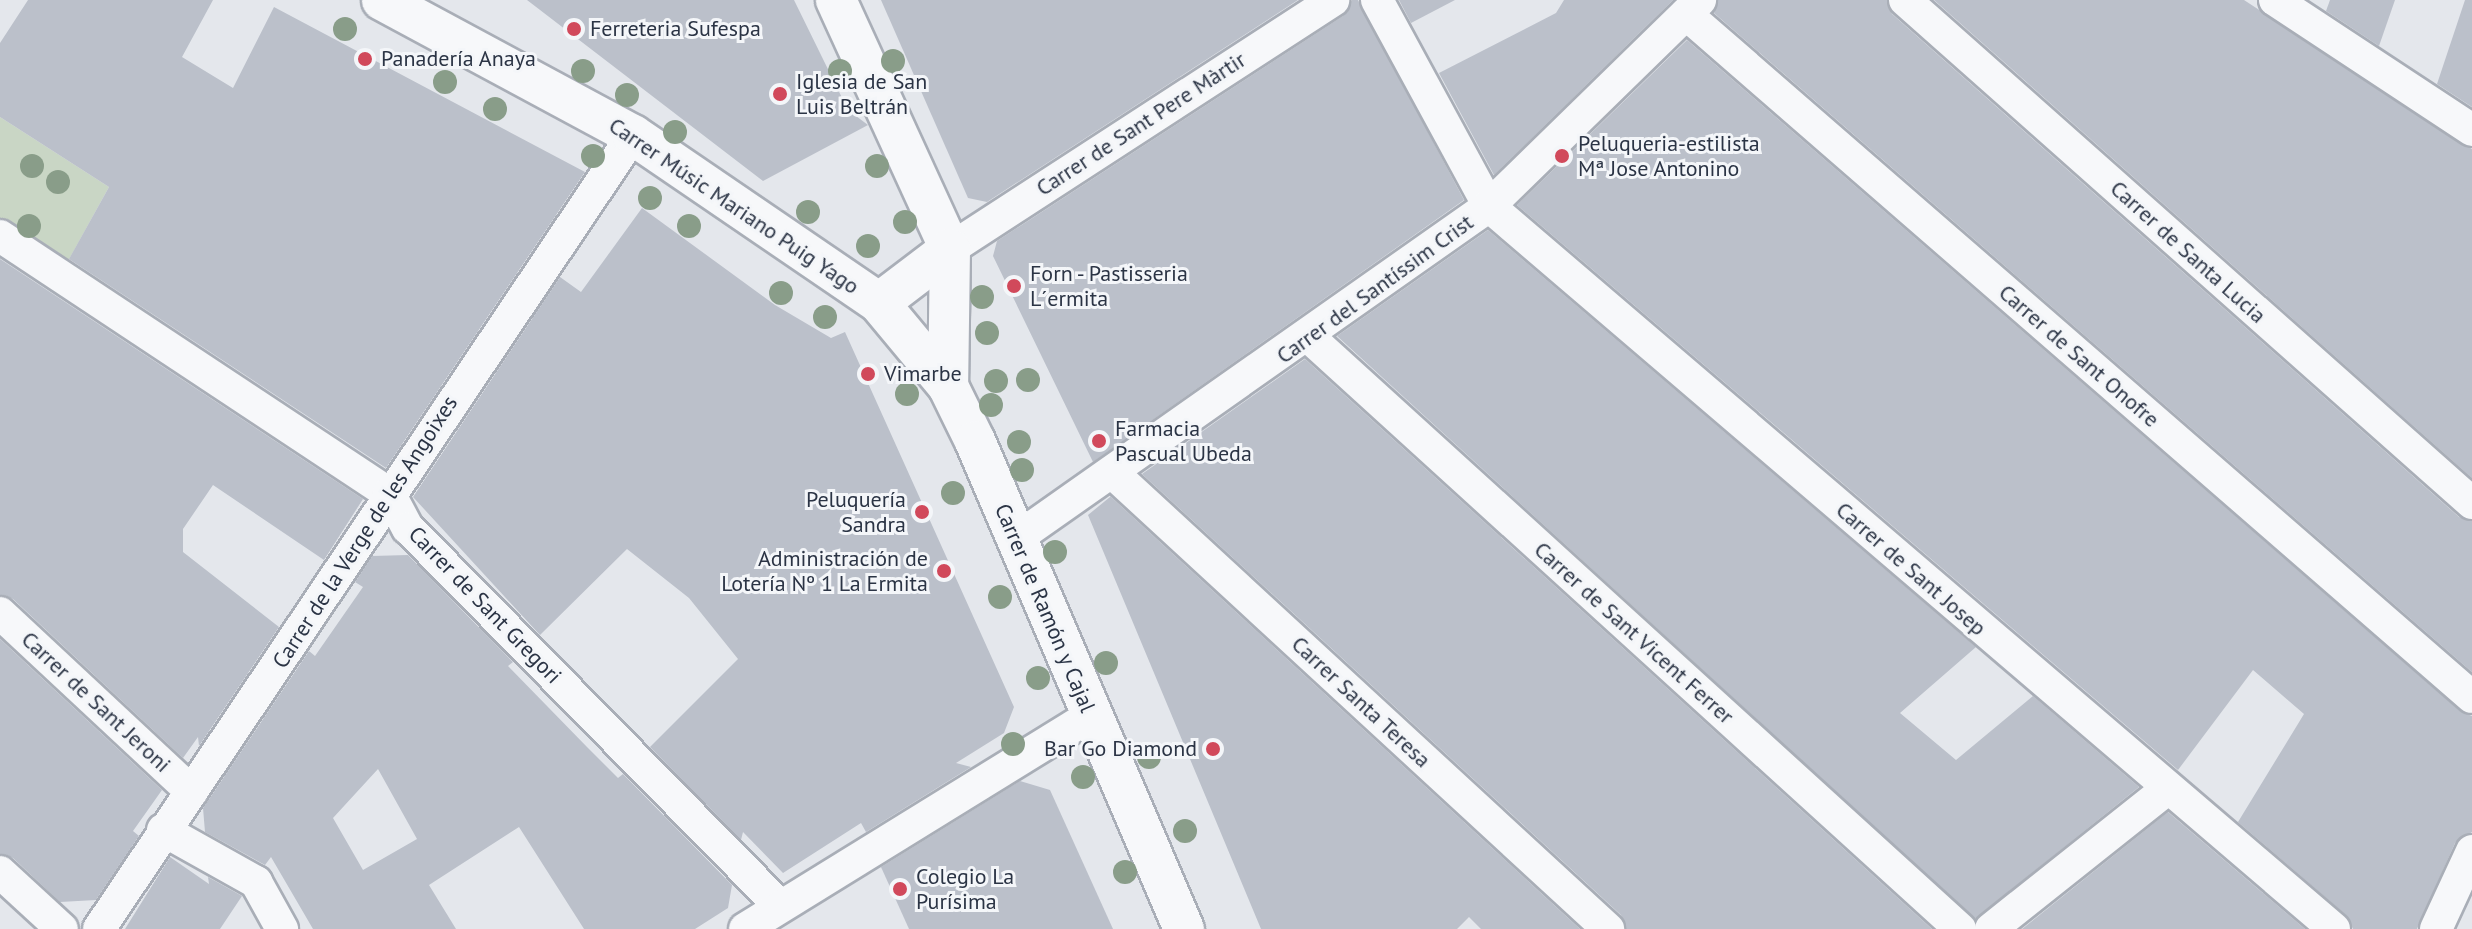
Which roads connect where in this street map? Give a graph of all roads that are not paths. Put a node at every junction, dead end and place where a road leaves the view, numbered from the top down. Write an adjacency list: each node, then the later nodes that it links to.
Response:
1 (382, 0): 10 (street, Carrer Músic Mariano Puig Yago)
2 (836, 0): 13 (street)
3 (1333, 0): 13 (street, Carrer de Sant Pere Màrtir)
4 (1377, 0): 11 (street)
5 (1905, 0): 19 (street, Carrer de Santa Lucia)
6 (2275, 0): 8 (street)
7 (1694, 7): 11 (street, Carrer del Santíssim Crist); 22 (street, Carrer de Sant Onofre)
8 (2309, 10): 9 (street)
9 (2472, 130)
10 (633, 135): 14 (street, Carrer Músic Mariano Puig Yago); 18 (street, Carrer de la Verge de les Angoixes)
11 (1489, 206): 15 (street, Carrer del Santíssim Crist); 24 (street, Carrer de Sant Josep)
12 (0, 236): 18 (street, Carrer de Sant Gregori)
13 (950, 249): 14 (street, Carrer Músic Mariano Puig Yago); 16 (street)
14 (879, 303): 16 (street, Carrer de Ramón y Cajal)
15 (1309, 337): 17 (street, Carrer del Santíssim Crist); 36 (street, Carrer de Sant Vicent Ferrer)
16 (948, 386): 20 (street, Carrer de Ramón y Cajal)
17 (1114, 474): 20 (street, Carrer del Santíssim Crist); 35 (street, Carrer Santa Teresa)
18 (389, 493): 25 (street, Carrer de la Verge de les Angoixes); 29 (street, Carrer de Sant Gregori)
19 (2472, 503)
20 (1017, 538): 23 (street, Carrer de Ramón y Cajal)
21 (0, 613): 25 (street, Carrer de Sant Jeroni)
22 (2472, 697)
23 (1090, 716): 29 (street); 34 (street, Carrer de Ramón y Cajal)
24 (2167, 789): 37 (street); 38 (street, Carrer de Sant Josep)
25 (192, 792): 26 (street, Carrer de la Verge de les Angoixes)
26 (163, 830): 31 (street, Carrer de la Verge de les Angoixes); 32 (street)
27 (2472, 851): 39 (street)
28 (0, 872): 30 (street)
29 (780, 906): 33 (street)
30 (62, 929)
31 (99, 929)
32 (282, 929)
33 (745, 929)
34 (1184, 929)
35 (1608, 929)
36 (1960, 929)
37 (1991, 929)
38 (2334, 929)
39 (2436, 929)

